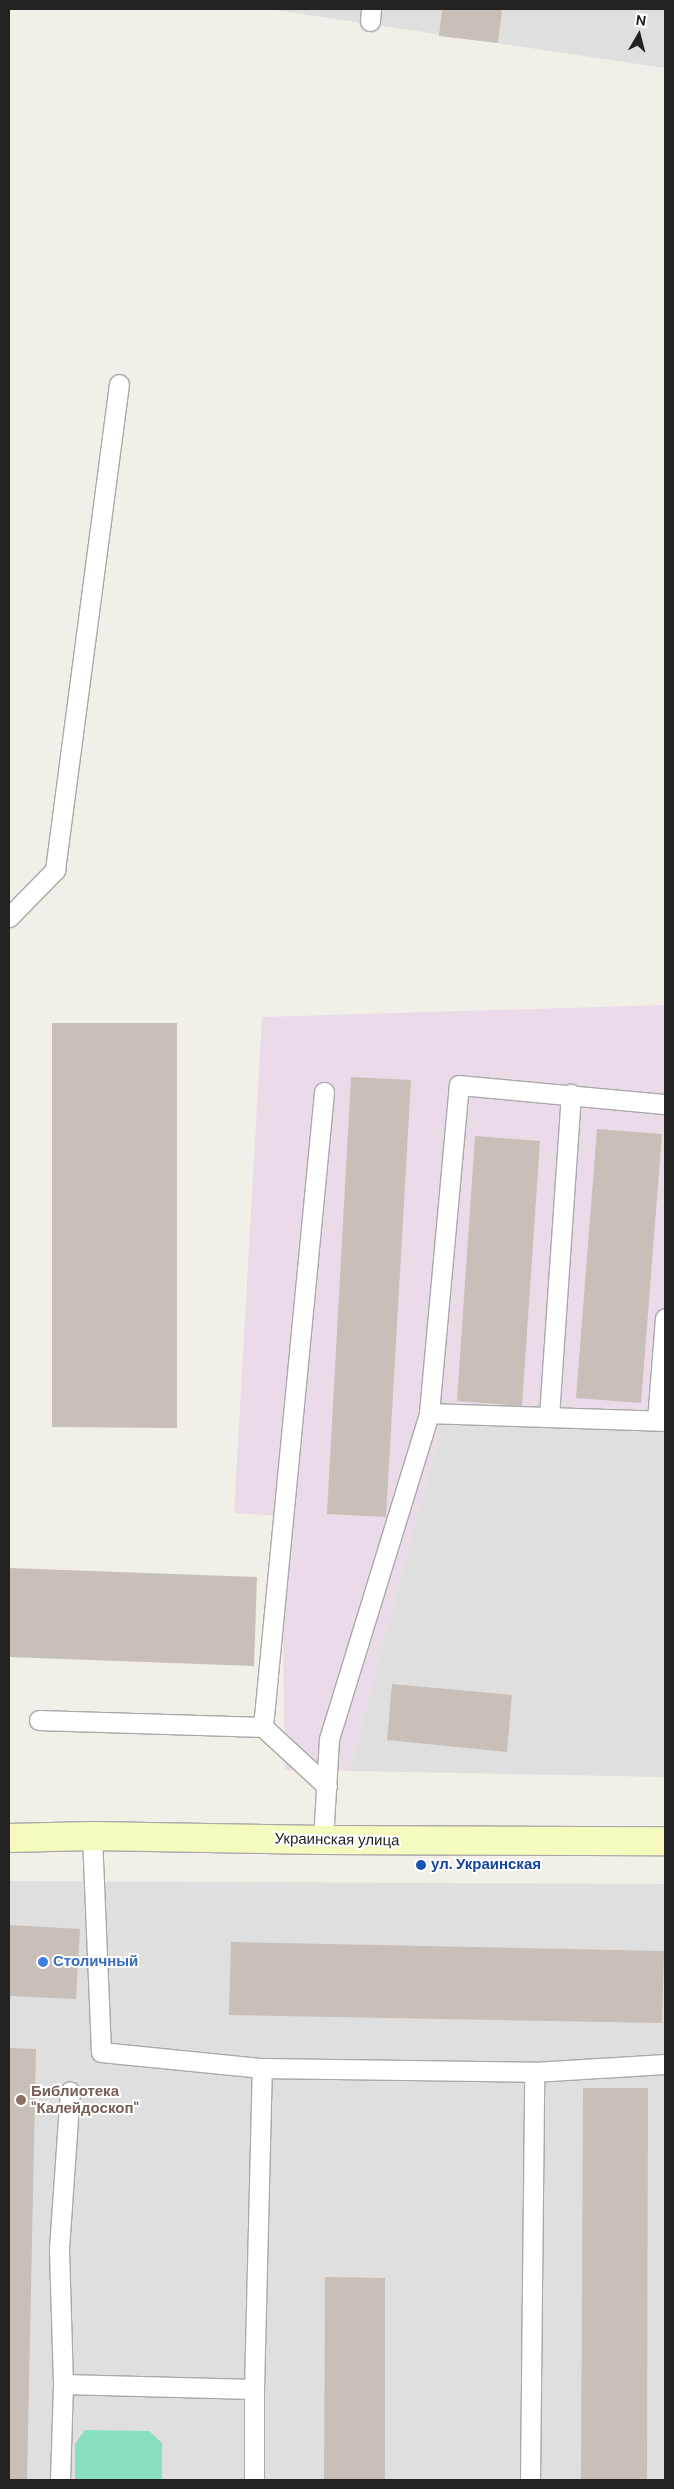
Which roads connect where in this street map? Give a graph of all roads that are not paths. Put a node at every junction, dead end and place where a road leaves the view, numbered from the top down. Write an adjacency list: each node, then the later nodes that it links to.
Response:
1 (119, 384): 2 (lane)
2 (9, 917)
3 (324, 1092): 11 (lane)
4 (571, 1094): 5 (lane); 7 (lane); 8 (lane)
5 (665, 1104)
6 (665, 1318): 9 (lane)
7 (429, 1412): 8 (lane); 12 (lane)
8 (549, 1416): 9 (lane)
9 (661, 1420)
10 (39, 1720): 11 (lane)
11 (263, 1727): 12 (lane)
12 (327, 1786): 15 (lane)
13 (92, 1836): 14 (street, Украинская улица); 15 (street, Украинская улица); 18 (lane)
14 (9, 1838)
15 (324, 1840): 16 (street, Украинская улица)
16 (665, 1841)
17 (665, 2064): 19 (lane)
18 (262, 2068): 19 (lane); 22 (lane)
19 (534, 2072): 25 (lane)
20 (70, 2091): 21 (lane)
21 (64, 2384): 22 (lane); 23 (lane)
22 (254, 2389): 24 (lane)
23 (60, 2480)
24 (254, 2480)
25 (530, 2480)

